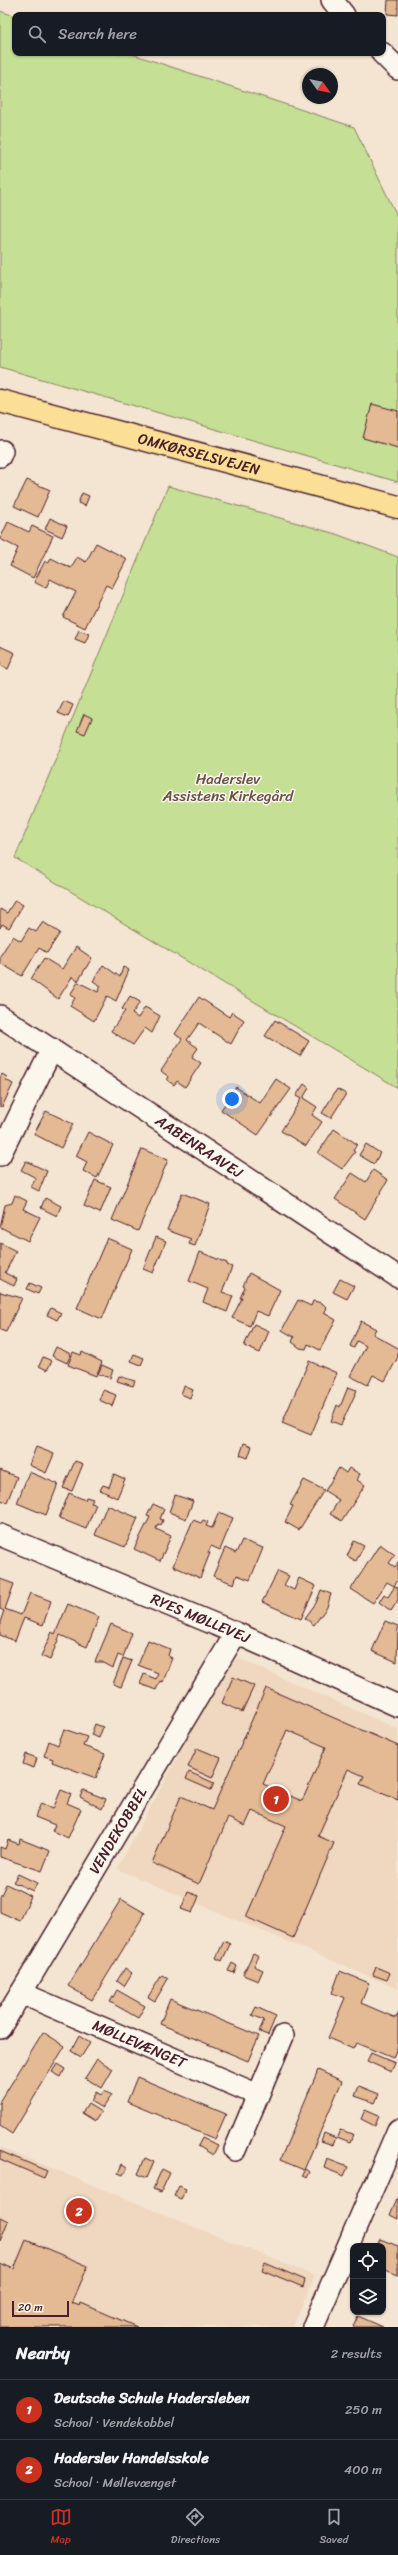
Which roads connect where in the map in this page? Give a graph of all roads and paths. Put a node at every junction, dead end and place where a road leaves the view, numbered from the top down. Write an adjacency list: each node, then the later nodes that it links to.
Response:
1 (332, 0): 2 (street)
2 (342, 12)
3 (385, 56): 4 (street)
4 (398, 68)
5 (0, 401): 6 (main road, OMKØRSELSVEJEN)
6 (398, 507)
7 (0, 1016): 8 (street, AABENRAAVEJ)
8 (52, 1049): 9 (street); 10 (street, AABENRAAVEJ)
9 (0, 1155)
10 (398, 1278)
11 (0, 1535): 12 (street, RYES MØLLEVEJ)
12 (236, 1633): 13 (street, RYES MØLLEVEJ); 14 (street, VENDEKOBBEL)
13 (398, 1706)
14 (21, 1993): 15 (street, VENDEKOBBEL); 17 (street, MØLLEVÆNGET)
15 (0, 2028)
16 (283, 2036): 17 (street)
17 (258, 2095): 19 (street)
18 (398, 2130): 20 (street)
19 (235, 2150)
20 (394, 2153): 21 (street)
21 (313, 2327)

